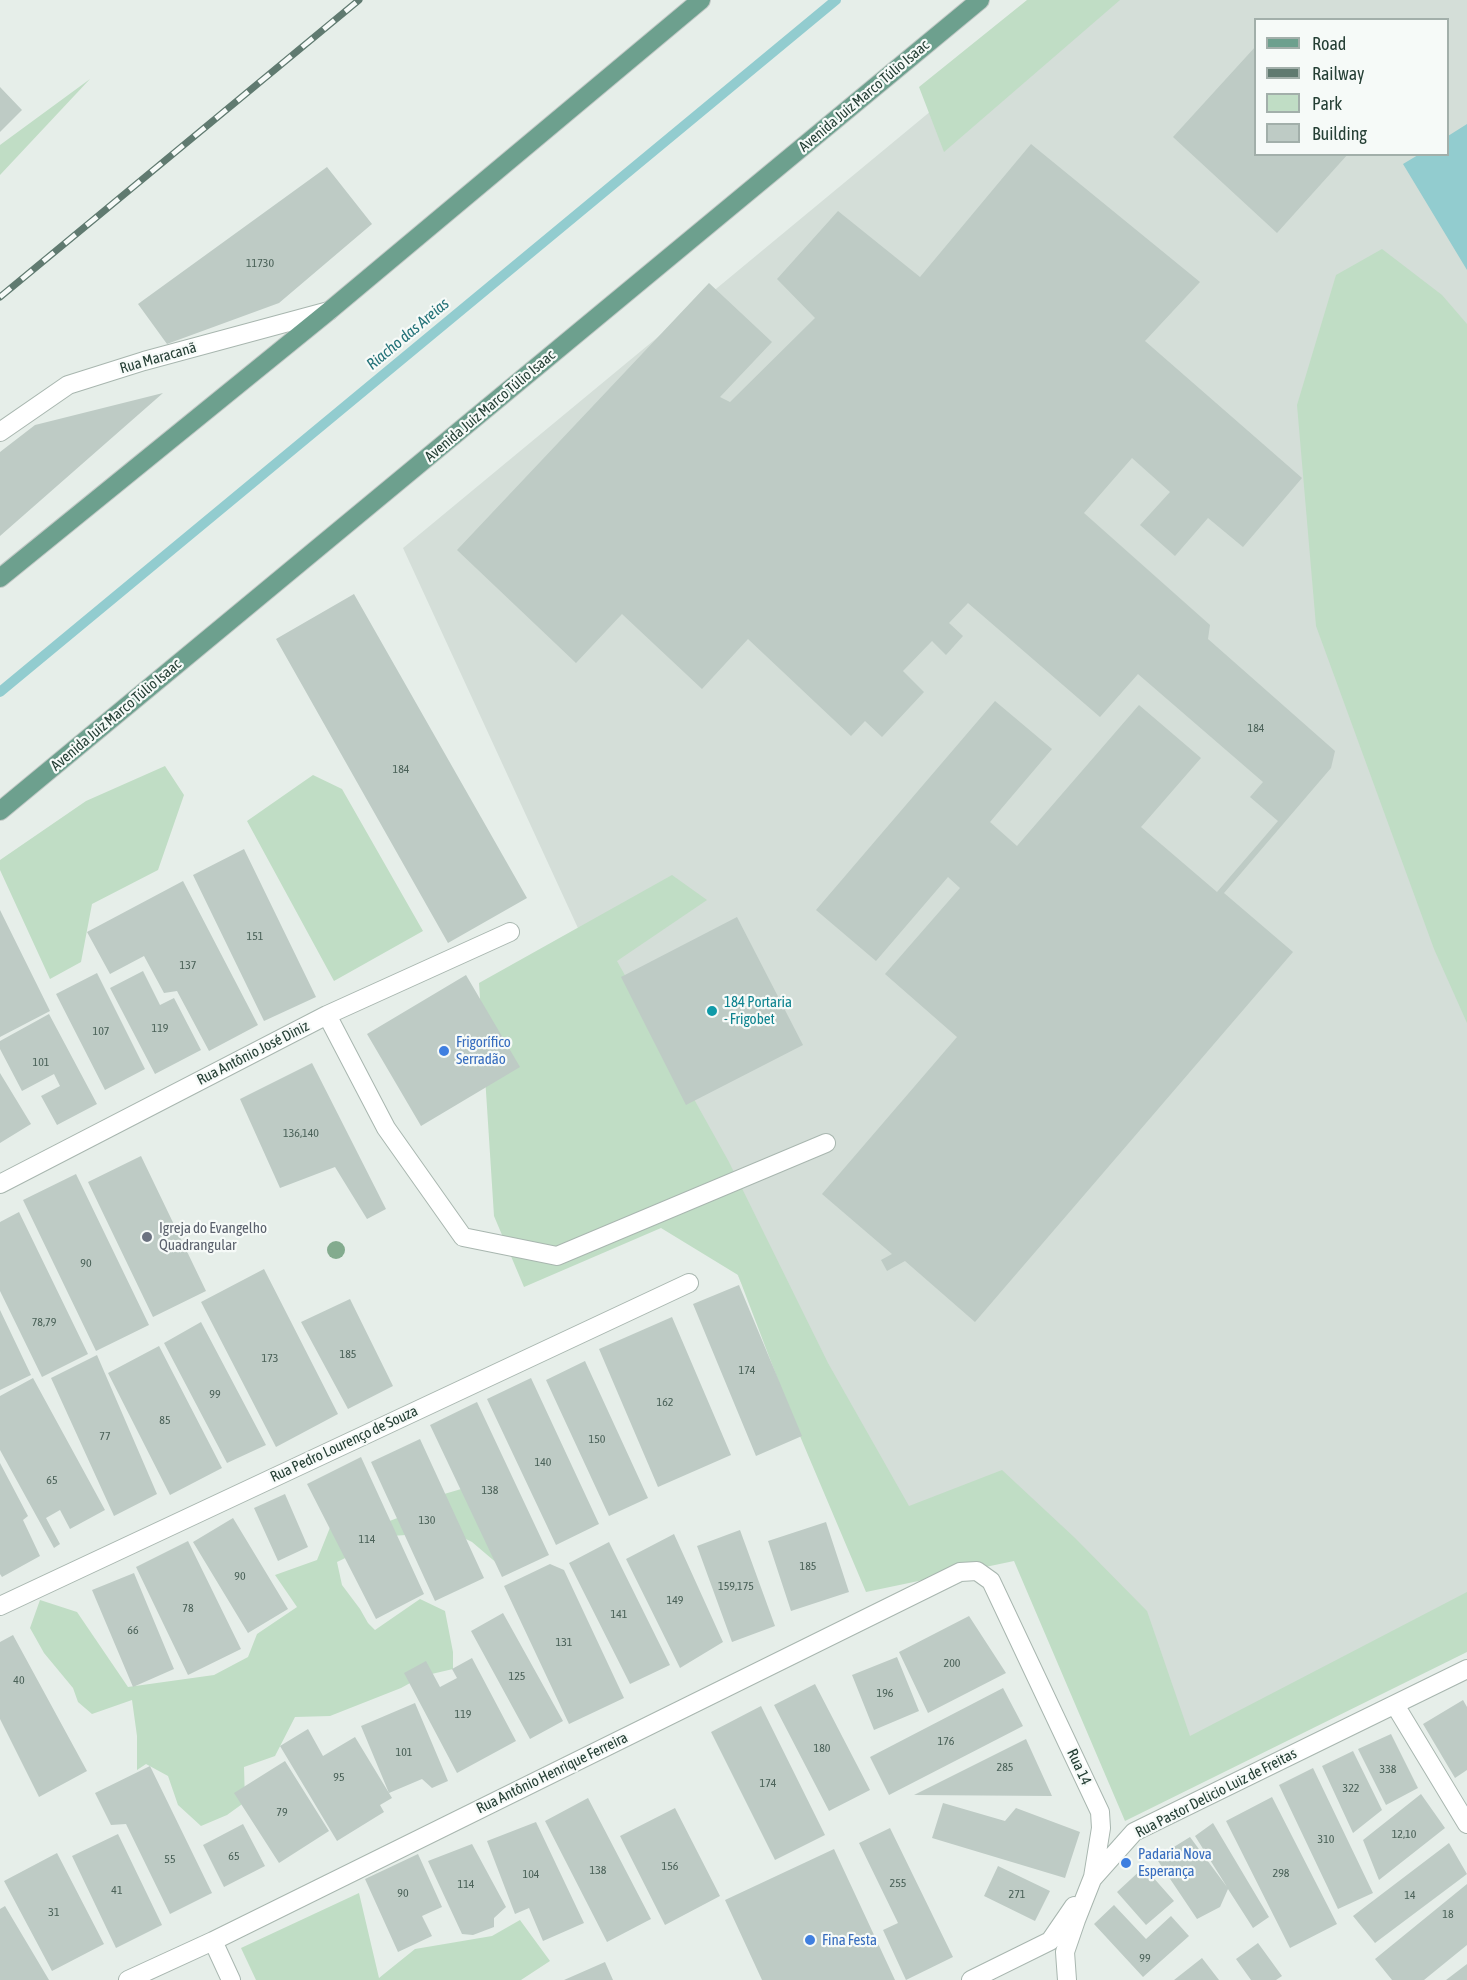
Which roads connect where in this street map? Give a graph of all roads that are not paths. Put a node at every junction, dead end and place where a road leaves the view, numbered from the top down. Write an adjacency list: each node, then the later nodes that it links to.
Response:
1 (701, 0): 3 (main road)
2 (980, 0): 6 (main road, Avenida Juiz Marco Túlio Isaac)
3 (329, 311): 4 (street, Rua Maracanã); 5 (main road)
4 (0, 432)
5 (0, 578)
6 (0, 811)
7 (510, 932): 8 (street, Rua Antônio José Diniz)
8 (327, 1015): 9 (street); 10 (street, Rua Antônio José Diniz)
9 (826, 1143)
10 (0, 1184)
11 (689, 1283): 13 (street, Rua Pedro Lourenço de Souza)
12 (977, 1571): 17 (street, Rua 14); 18 (street, Rua Antônio Henrique Ferreira)
13 (0, 1606)
14 (1467, 1670): 15 (street, Rua Pastor Delicio Luiz de Freitas)
15 (1395, 1705): 16 (street); 17 (street, Rua Pastor Delicio Luiz de Freitas)
16 (1467, 1824)
17 (1093, 1877): 21 (street, Rua Pastor Delicio Luiz de Freitas); 22 (street, Rua 14)
18 (213, 1941): 19 (street, Rua Antônio Henrique Ferreira); 20 (street)
19 (128, 1980)
20 (231, 1980)
21 (971, 1980)
22 (1066, 1980)

